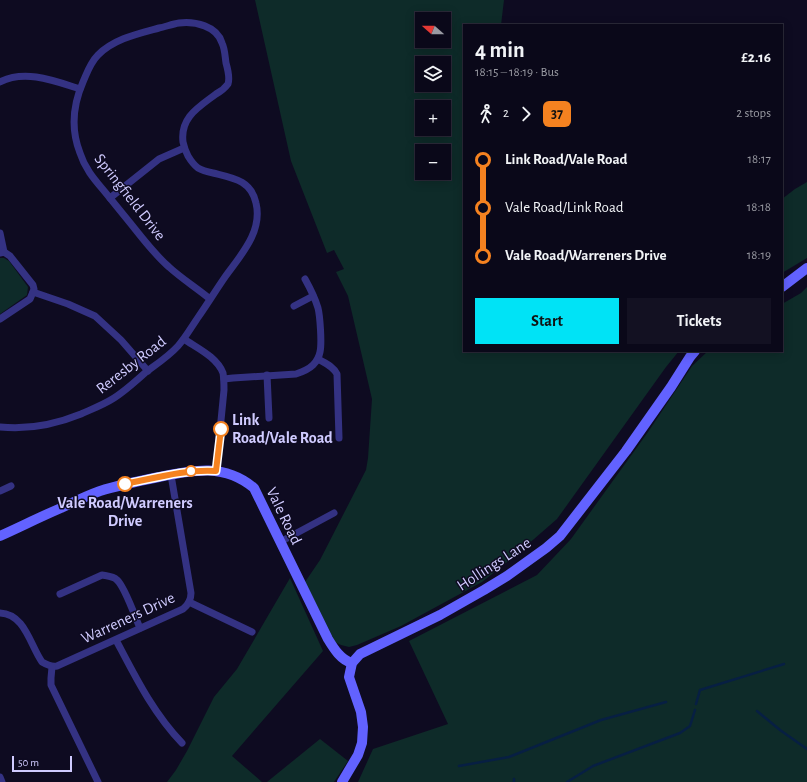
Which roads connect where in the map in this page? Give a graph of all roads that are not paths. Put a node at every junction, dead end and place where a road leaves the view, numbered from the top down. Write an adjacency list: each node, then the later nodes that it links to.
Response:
1 (0, 82): 2 (street)
2 (80, 88): 3 (street, Springfield Drive); 4 (street, Springfield Drive)
3 (184, 148): 4 (street); 12 (street, Reresby Road)
4 (110, 198): 12 (street, Springfield Drive)
5 (0, 233): 6 (street)
6 (2, 252): 10 (street)
7 (807, 268): 9 (street)
8 (305, 279): 11 (street)
9 (783, 286)
10 (34, 292): 14 (street); 18 (street)
11 (313, 296): 13 (street); 17 (street)
12 (210, 299): 15 (street, Reresby Road)
13 (294, 306)
14 (0, 319)
15 (184, 339): 18 (street, Reresby Road); 20 (street)
16 (694, 352): 37 (street, Hollings Lane)
17 (318, 359): 19 (street); 23 (street)
18 (148, 371): 22 (street, Reresby Road)
19 (267, 375): 20 (street); 21 (street)
20 (224, 379): 24 (street)
21 (269, 418)
22 (0, 427)
23 (339, 438)
24 (216, 471): 25 (street, Vale Road); 30 (street, Vale Road)
25 (171, 475): 29 (street, Vale Road); 32 (street, Warreners Drive)
26 (11, 486): 27 (street)
27 (0, 491)
28 (334, 513): 30 (street)
29 (0, 536)
30 (280, 542): 37 (street, Vale Road)
31 (60, 594): 34 (street)
32 (189, 602): 34 (street, Warreners Drive); 35 (street)
33 (0, 613): 38 (street)
34 (140, 628): 36 (street, Warreners Drive)
35 (252, 632)
36 (116, 640): 38 (street, Warreners Drive); 39 (street)
37 (352, 663): 43 (street)
38 (52, 666): 42 (street)
39 (182, 743)
40 (0, 777): 41 (street)
41 (2, 782)
42 (98, 782)
43 (342, 782)

